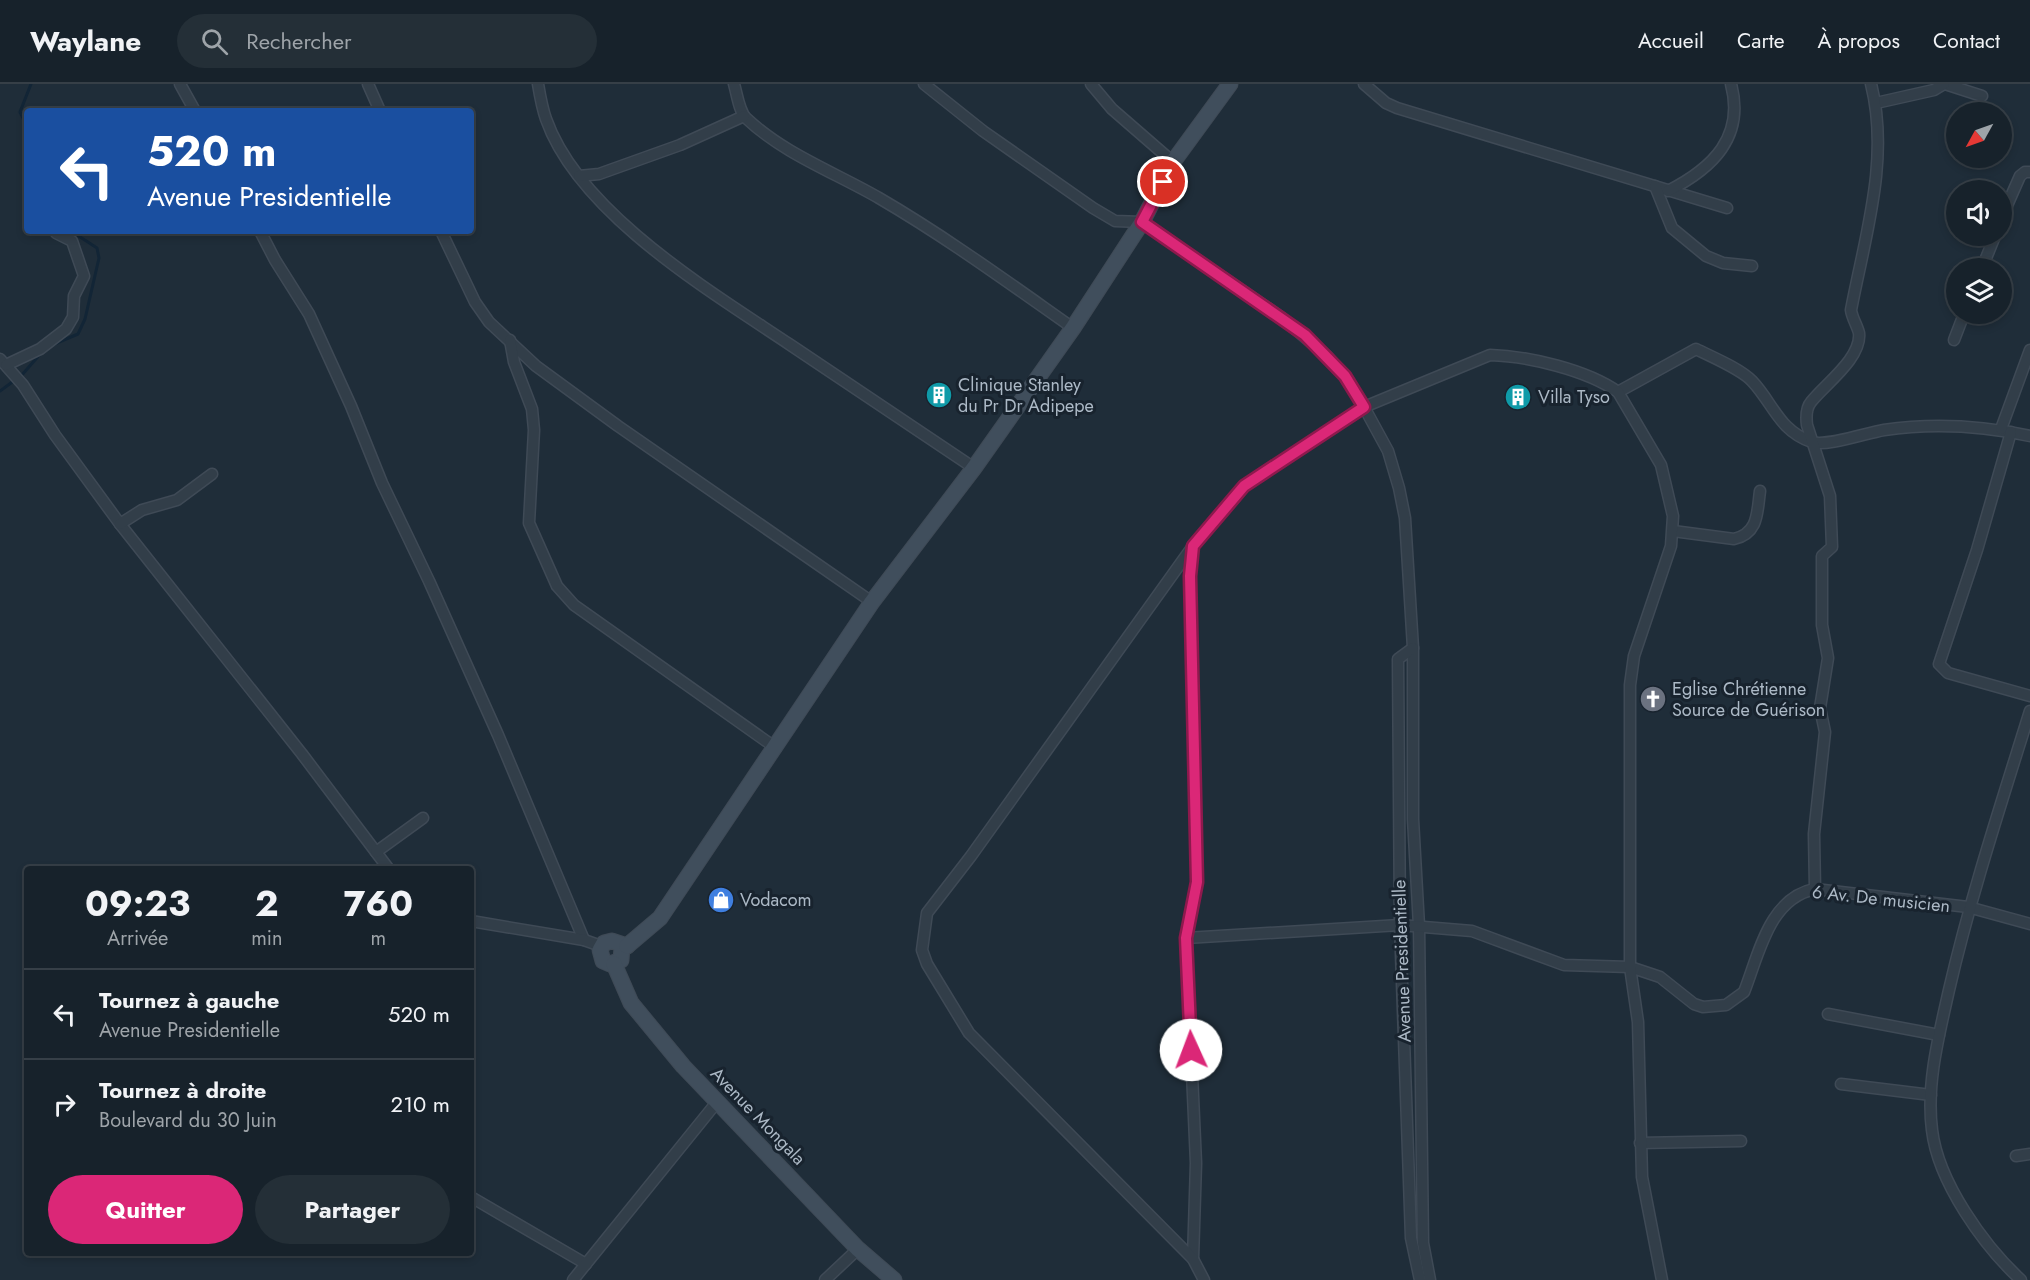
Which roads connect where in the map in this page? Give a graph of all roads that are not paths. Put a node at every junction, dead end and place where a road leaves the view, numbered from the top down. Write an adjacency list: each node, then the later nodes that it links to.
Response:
1 (180, 84): 14 (street)
2 (368, 84): 15 (street)
3 (538, 84): 19 (street)
4 (734, 84): 16 (street)
5 (924, 84): 24 (street)
6 (1091, 84): 17 (street)
7 (1230, 84): 17 (street)
8 (1364, 84): 20 (street)
9 (1731, 84): 21 (street)
10 (1871, 84): 13 (street)
11 (1944, 84): 12 (street); 13 (street)
12 (1982, 96)
13 (1876, 103): 39 (street)
14 (193, 108)
15 (379, 108)
16 (744, 116): 19 (street); 30 (street)
17 (1173, 162): 24 (street)
18 (2030, 172): 22 (street)
19 (579, 176): 40 (street)
20 (1654, 186): 21 (street); 28 (street)
21 (1668, 191): 23 (street)
22 (2012, 194)
23 (1727, 208)
24 (1142, 222): 30 (street); 36 (street, Avenue Presidentielle)
25 (58, 234): 34 (street)
26 (262, 234): 63 (street)
27 (442, 234): 31 (street)
28 (1752, 266)
29 (1960, 324): 32 (street)
30 (1073, 328): 40 (street)
31 (510, 340): 46 (street); 50 (street)
32 (1954, 340)
33 (2030, 350): 37 (street)
34 (6, 365): 43 (street)
35 (1618, 392): 36 (street); 39 (street); 44 (street)
36 (1364, 407): 45 (street); 47 (street, Avenue Presidentielle)
37 (2006, 431): 38 (street); 39 (street); 48 (street)
38 (2030, 436)
39 (1815, 443): 56 (street)
40 (975, 468): 46 (street)
41 (212, 474): 43 (street)
42 (1760, 491): 44 (street)
43 (120, 524): 54 (street)
44 (1673, 531): 67 (street)
45 (1193, 546): 62 (street); 79 (street)
46 (872, 602): 50 (street)
47 (1413, 648): 51 (street, Avenue Presidentielle); 53 (street, Avenue Presidentielle)
48 (2030, 696)
49 (2030, 711): 57 (street)
50 (776, 748): 65 (street)
51 (1398, 817): 53 (street); 60 (street, Avenue Presidentielle)
52 (423, 818): 54 (street)
53 (1413, 819): 61 (street, Avenue Presidentielle)
54 (376, 852): 55 (street)
55 (386, 866)
56 (1815, 889): 57 (street, 6 Av. De musicien); 67 (street, 6 Av. De musicien)
57 (1968, 908): 59 (street, 6 Av. De musicien); 69 (street)
58 (474, 922): 63 (street)
59 (2030, 924)
60 (1400, 925): 61 (street, 6 Av. De musicien); 62 (street, 6 Av. De musicien); 85 (street, Avenue Presidentielle)
61 (1419, 926): 67 (street, 6 Av. De musicien); 86 (street, Avenue Presidentielle)
62 (1186, 938): 79 (street)
63 (584, 940): 64 (street)
64 (601, 946): 65 (street); 66 (street, Avenue Mongala)
65 (627, 946): 66 (street)
66 (614, 964): 72 (street, Avenue Mongala)
67 (1630, 968): 74 (street)
68 (1828, 1014): 69 (street)
69 (1939, 1035): 71 (street)
70 (1841, 1084): 71 (street)
71 (1931, 1095): 88 (street)
72 (717, 1102): 78 (street, Avenue Mongala); 80 (street)
73 (1741, 1141): 74 (street)
74 (1640, 1143): 87 (street)
75 (2030, 1154): 76 (street)
76 (2016, 1156)
77 (474, 1199): 80 (street)
78 (858, 1249): 82 (street); 83 (street, Avenue Mongala)
79 (1193, 1259): 84 (street)
80 (586, 1264): 81 (street)
81 (573, 1280)
82 (825, 1280)
83 (894, 1280)
84 (1204, 1280)
85 (1420, 1280)
86 (1430, 1280)
87 (1662, 1280)
88 (2021, 1280)

